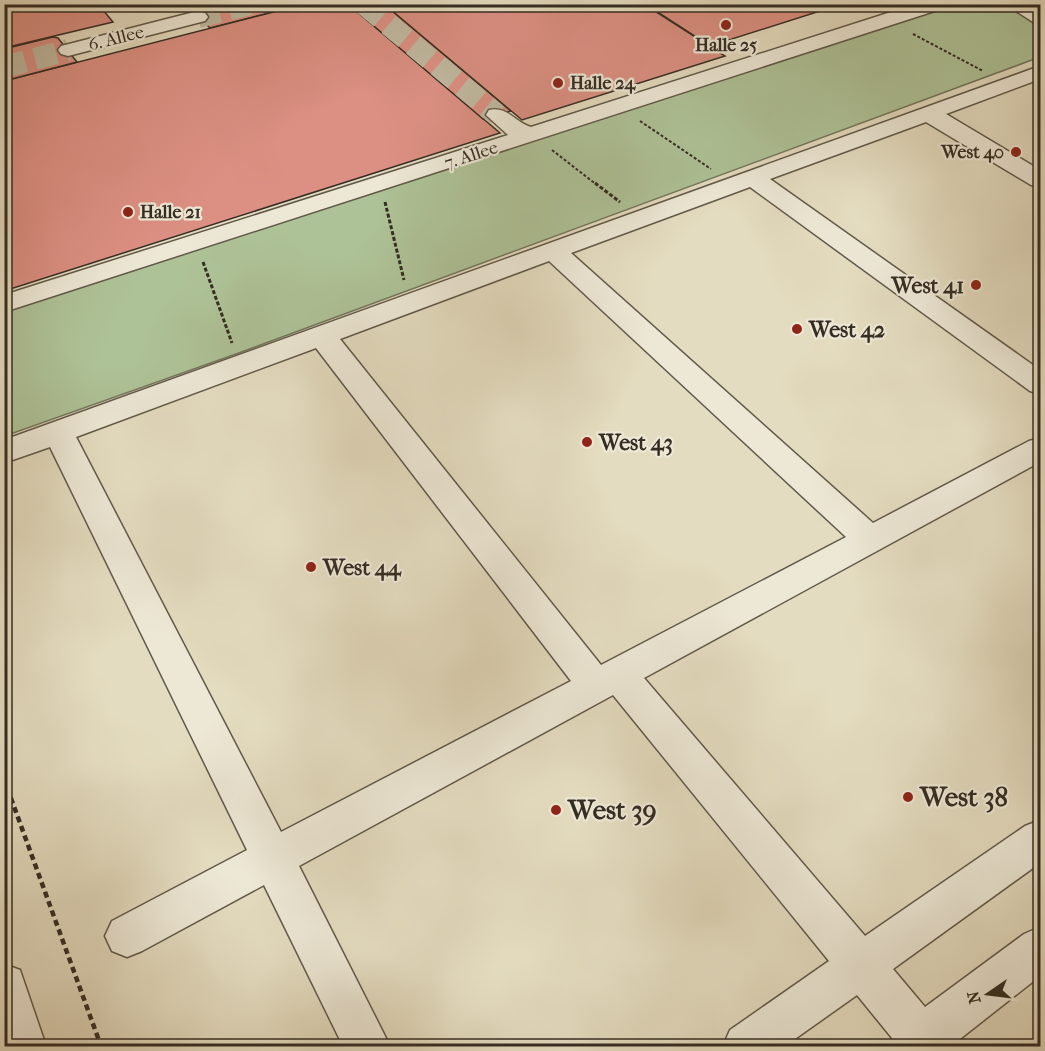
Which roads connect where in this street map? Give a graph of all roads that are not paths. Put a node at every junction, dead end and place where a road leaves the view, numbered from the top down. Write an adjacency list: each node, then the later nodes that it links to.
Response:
1 (156, 4): 6 (street)
2 (937, 4): 11 (street, 7. Allee)
3 (1014, 4): 5 (street)
4 (198, 17): 6 (street, 6. Allee)
5 (1041, 18)
6 (174, 24): 7 (street, 6. Allee)
7 (68, 50)
8 (1041, 72): 9 (street)
9 (928, 113): 12 (street); 13 (street)
10 (497, 115): 11 (street)
11 (532, 135): 15 (street, 7. Allee)
12 (1041, 180)
13 (745, 182): 14 (street); 17 (street)
14 (554, 252): 16 (street); 21 (street)
15 (4, 304)
16 (322, 336): 18 (street); 22 (street)
17 (1041, 384)
18 (58, 432): 20 (street); 24 (street)
19 (1041, 448): 21 (street)
20 (4, 452)
21 (870, 540): 22 (street)
22 (607, 680): 24 (street); 27 (street)
23 (1041, 839): 27 (street)
24 (273, 858): 25 (street); 31 (street)
25 (128, 936)
26 (1041, 949): 29 (street)
27 (861, 966): 29 (street); 32 (street)
28 (4, 986): 30 (street)
29 (920, 1044)
30 (23, 1047)
31 (367, 1047)
32 (746, 1047)

